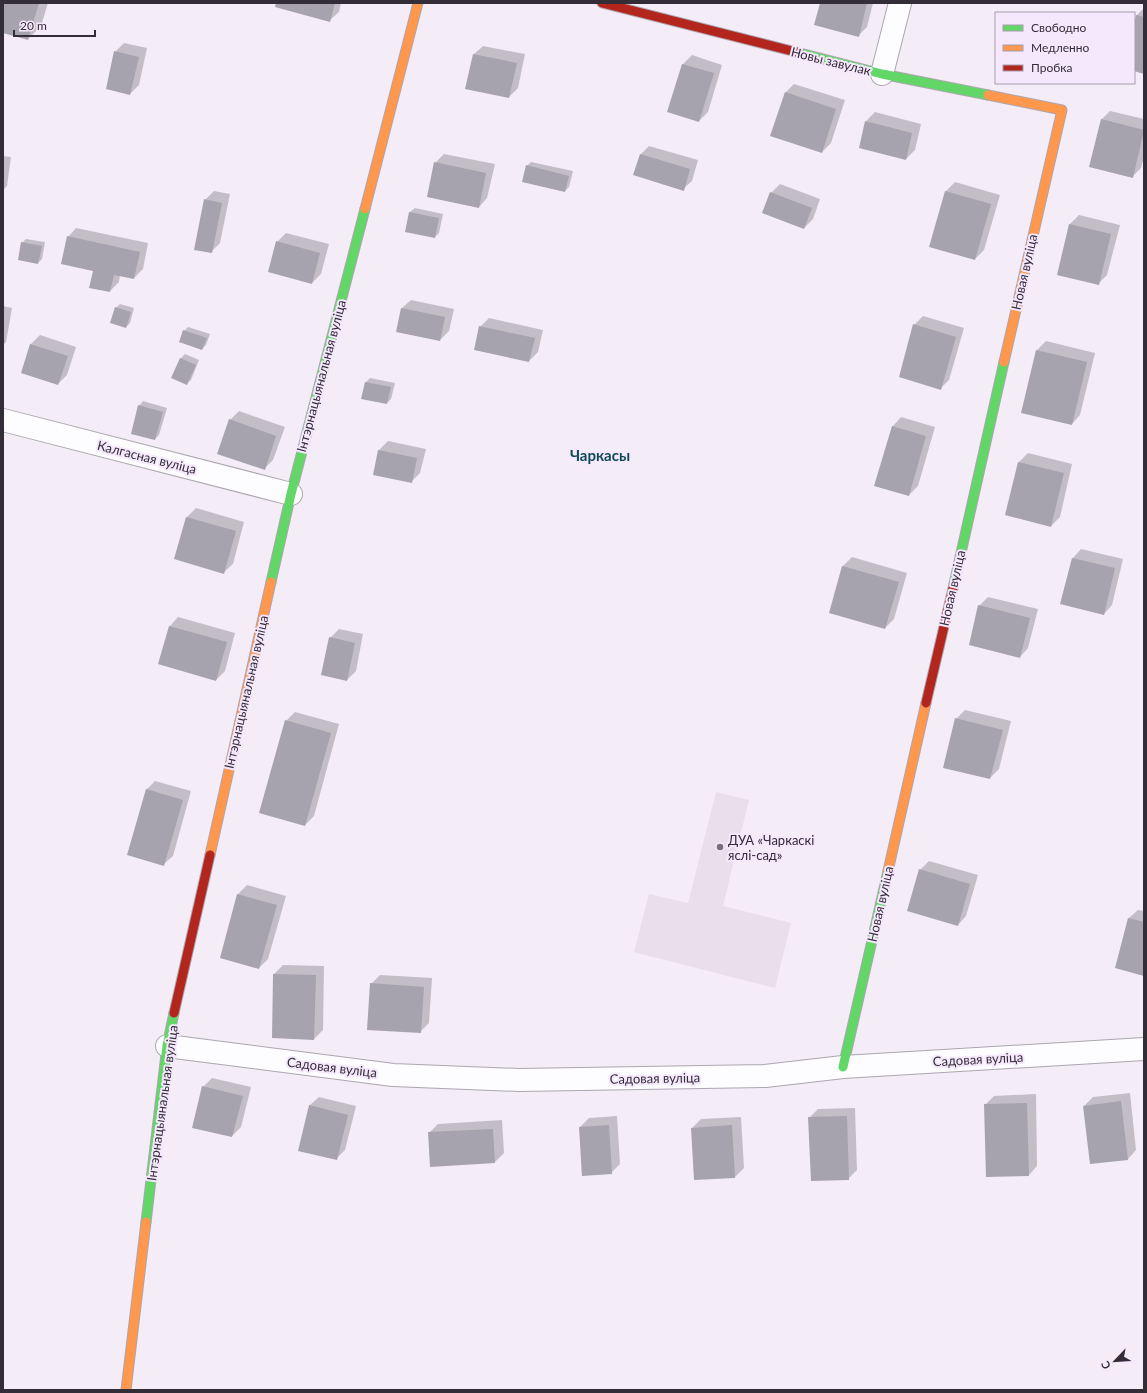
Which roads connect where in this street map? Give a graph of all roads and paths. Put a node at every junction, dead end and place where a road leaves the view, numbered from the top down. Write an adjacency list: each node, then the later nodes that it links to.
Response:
1 (418, 3): 7 (street, Інтэрнацыянальная вуліца)
2 (602, 3): 4 (street, Новы завулак)
3 (900, 3): 4 (street)
4 (882, 74): 5 (street, Новы завулак)
5 (1062, 110): 10 (street, Новая вуліца)
6 (3, 420): 7 (street, Калгасная вуліца)
7 (291, 494): 8 (street, Інтэрнацыянальная вуліца)
8 (167, 1046): 10 (street, Садовая вуліца); 11 (street, Інтэрнацыянальная вуліца)
9 (1144, 1049): 10 (street, Садовая вуліца)
10 (843, 1066)
11 (126, 1390)

